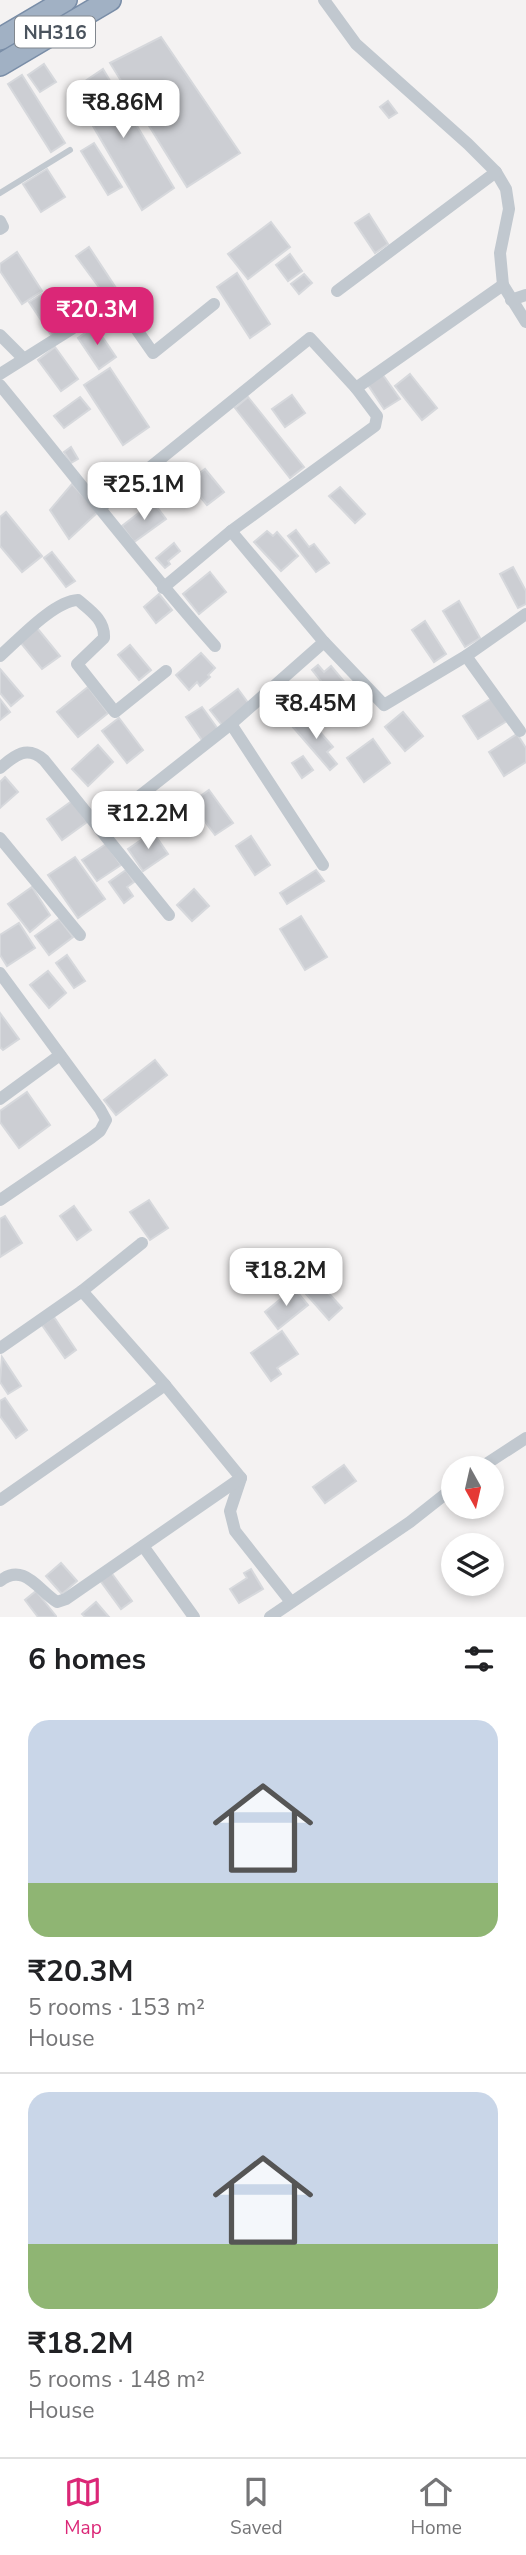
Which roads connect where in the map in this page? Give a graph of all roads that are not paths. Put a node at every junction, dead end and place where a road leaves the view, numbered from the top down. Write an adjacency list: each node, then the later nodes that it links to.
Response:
1 (66, 0): 4 (highway, NH316)
2 (110, 0): 5 (highway, NH316)
3 (324, 0): 7 (street)
4 (0, 39)
5 (0, 65)
6 (70, 150): 8 (lane)
7 (496, 172): 11 (street); 12 (street)
8 (0, 193)
9 (0, 221): 10 (street)
10 (0, 229)
11 (503, 285): 14 (street); 21 (street)
12 (337, 291)
13 (526, 295): 14 (street)
14 (511, 300): 16 (street)
15 (214, 304): 18 (street)
16 (526, 322)
17 (0, 335): 18 (street)
18 (23, 358): 19 (street)
19 (0, 374)
20 (0, 385): 22 (street)
21 (356, 388): 22 (street); 23 (street)
22 (101, 507): 24 (street)
23 (231, 531): 24 (street); 26 (street)
24 (163, 588): 27 (street)
25 (526, 614): 29 (street)
26 (324, 642): 29 (street); 31 (street)
27 (215, 646)
28 (0, 656): 30 (street)
29 (466, 656): 32 (street)
30 (166, 671)
31 (231, 724): 34 (street); 36 (street)
32 (520, 731)
33 (0, 768): 34 (street)
34 (99, 828): 37 (street)
35 (0, 838): 38 (street)
36 (323, 865)
37 (169, 915)
38 (80, 935)
39 (1, 976): 40 (street)
40 (60, 1055): 41 (street); 42 (street)
41 (0, 1099)
42 (0, 1200)
43 (142, 1243): 44 (street)
44 (82, 1291): 45 (street); 46 (street)
45 (0, 1348)
46 (165, 1385): 49 (street); 51 (street)
47 (526, 1438): 48 (street)
48 (498, 1456)
49 (241, 1478): 52 (street); 54 (street)
50 (441, 1497): 54 (street)
51 (0, 1500)
52 (143, 1546): 53 (street); 55 (street)
53 (0, 1581)
54 (290, 1602): 56 (street)
55 (194, 1617)
56 (270, 1617)

